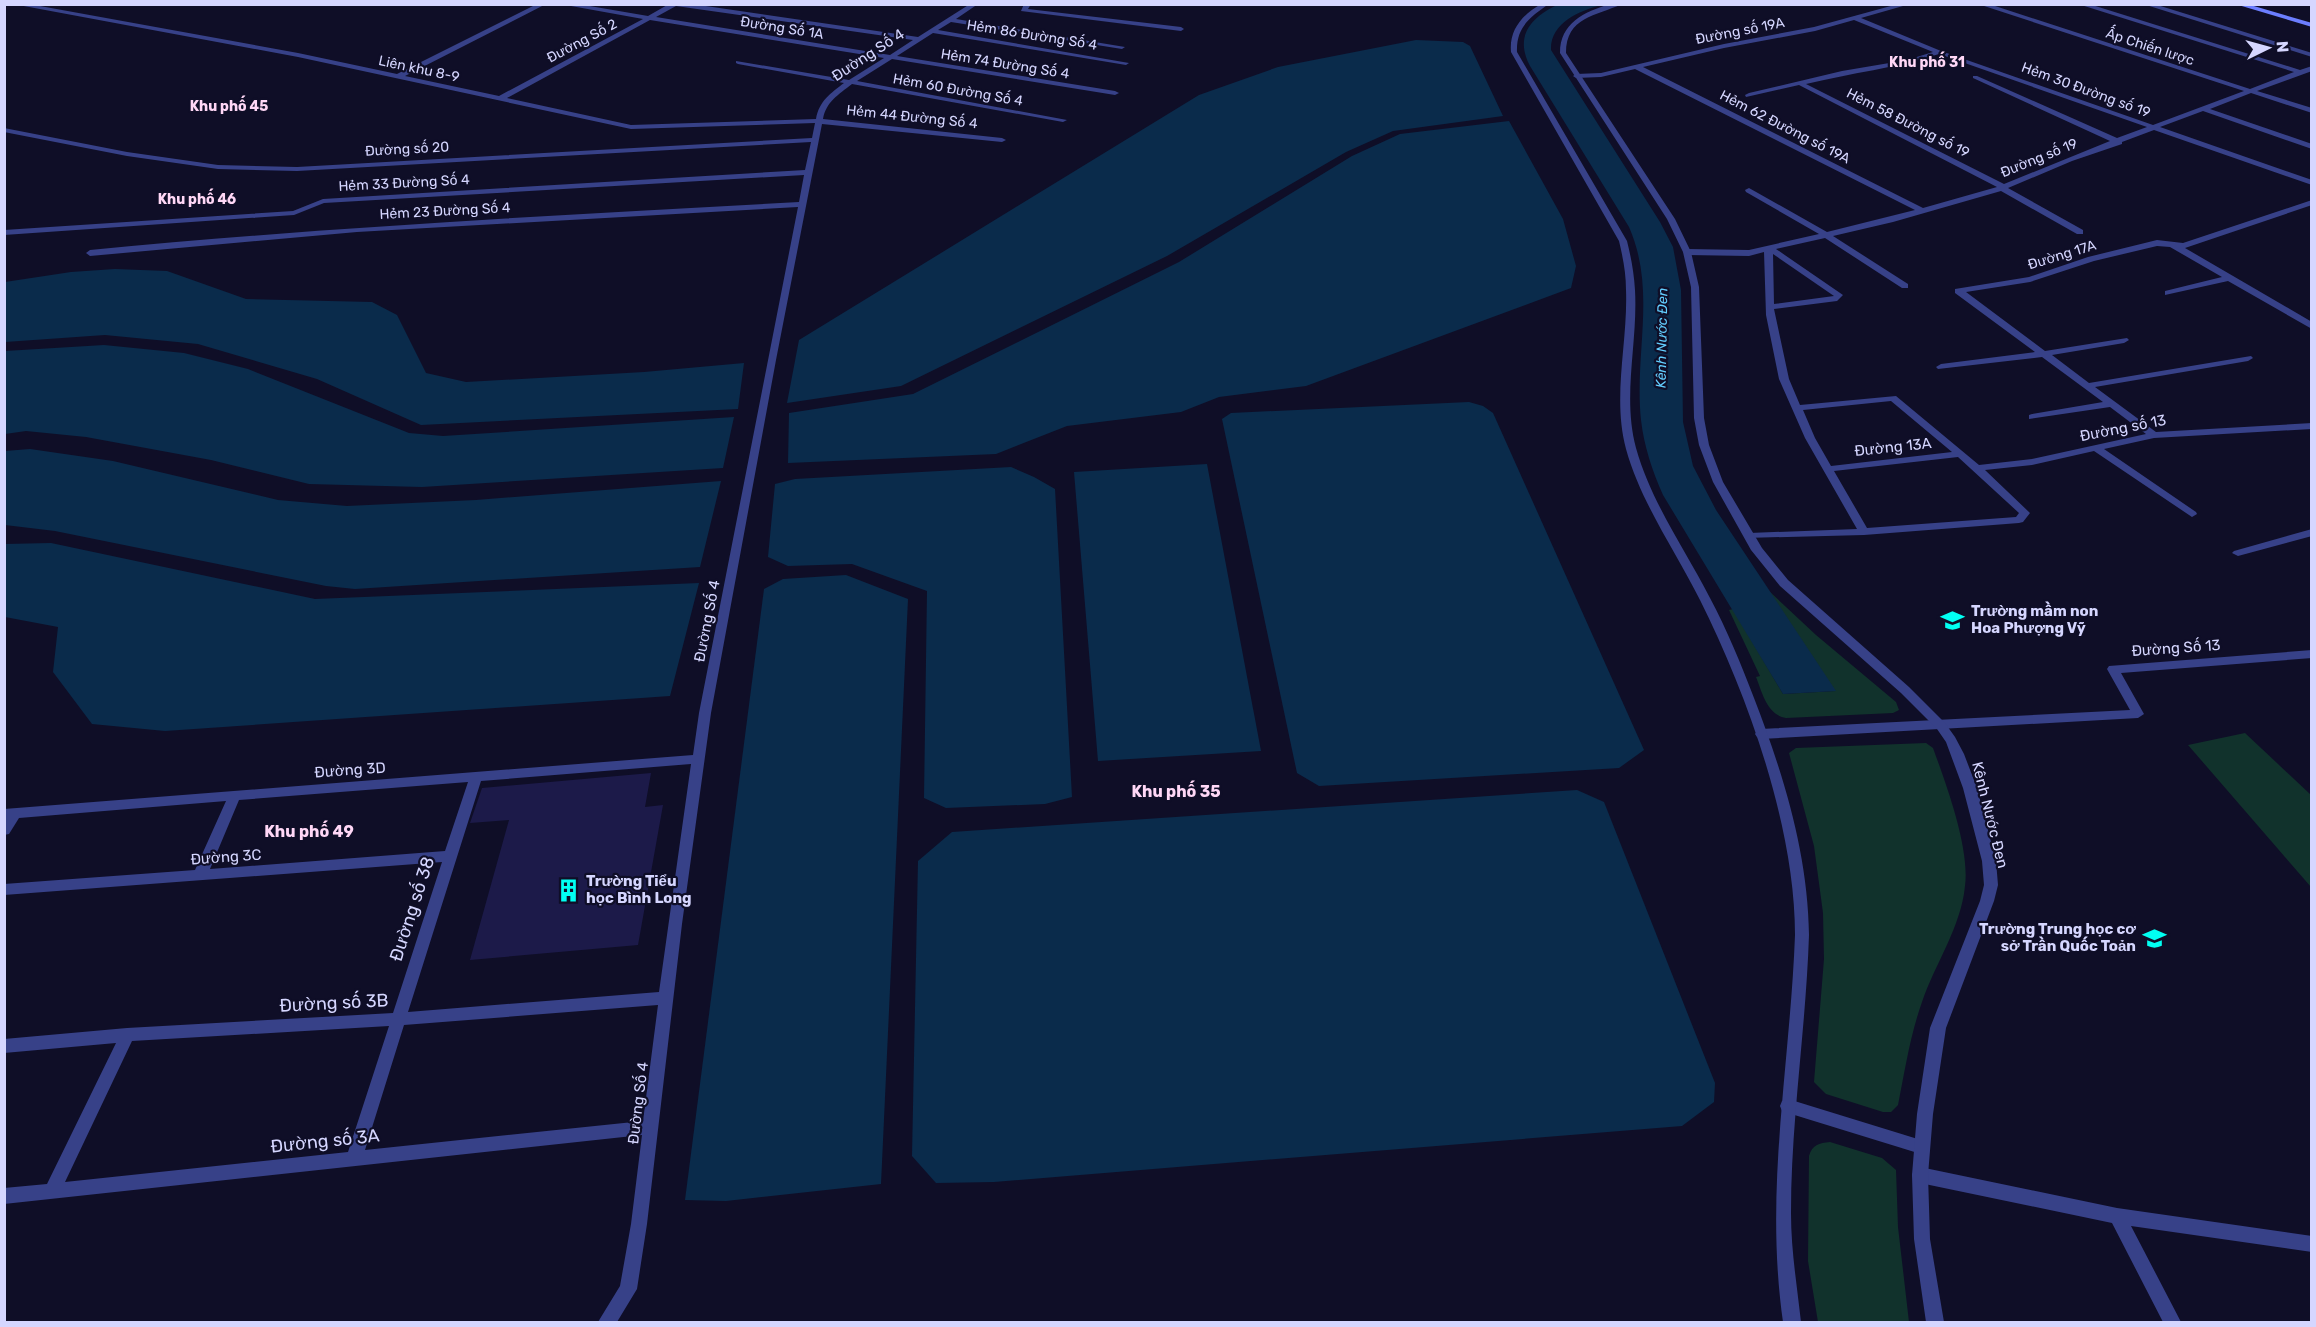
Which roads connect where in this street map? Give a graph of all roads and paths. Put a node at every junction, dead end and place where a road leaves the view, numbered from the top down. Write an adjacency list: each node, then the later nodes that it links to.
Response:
1 (16, 4): 32 (street, Liên khu 8-9)
2 (543, 4): 32 (street)
3 (562, 4): 16 (street, Đường Số 1A)
4 (675, 4): 16 (street, Đường Số 2); 22 (street)
5 (975, 4): 18 (street, Đường Số 4)
6 (1028, 4): 20 (street)
7 (1546, 4): 91 (street)
8 (1619, 4): 33 (street, Kênh Nước Đen)
9 (1981, 4): 37 (street, Ấp Chiến lược)
10 (2081, 4): 31 (street)
11 (2146, 4): 25 (street)
12 (2238, 4): 19 (main road)
13 (2266, 4): 15 (main road)
14 (1903, 5): 17 (street, Đường số 19A)
15 (2312, 17)
16 (651, 18): 26 (street, Đường Số 1A); 40 (street, Đường Số 2)
17 (1854, 18): 24 (street, Hẻm 30 Đường số 19); 29 (street, Đường số 19A)
18 (951, 20): 21 (street, Đường Số 4); 23 (street)
19 (2312, 25)
20 (1180, 29)
21 (933, 31): 22 (street, Đường Số 4); 28 (street, Hẻm 86 Đường Số 4)
22 (919, 39): 26 (street, Đường Số 4)
23 (1122, 47)
24 (1939, 52): 36 (street); 45 (street, Hẻm 30 Đường số 19)
25 (2312, 54)
26 (891, 58): 35 (street, Đường Số 4); 38 (street, Hẻm 74 Đường Số 4)
27 (738, 62): 35 (street, Hẻm 60 Đường Số 4)
28 (1126, 63)
29 (1635, 66): 33 (street, Đường số 19A); 57 (street, Hẻm 62 Đường số 19A)
30 (2312, 68): 31 (street, Đường số 19)
31 (2300, 72): 37 (street, Đường số 19)
32 (397, 76): 40 (street, Liên khu 8-9)
33 (1576, 76): 63 (street, Kênh Nước Đen)
34 (1975, 77): 49 (street)
35 (849, 83): 43 (street, Hẻm 60 Đường Số 4); 44 (street, Đường Số 4)
36 (1800, 83): 39 (street); 53 (street, Hẻm 58 Đường số 19)
37 (2248, 91): 41 (street, Đường số 19); 42 (street, Ấp Chiến lược)
38 (1115, 93)
39 (1749, 95)
40 (500, 99): 44 (street, Liên khu 8-9)
41 (2204, 109): 45 (street, Đường số 19); 50 (street)
42 (2312, 111)
43 (1063, 120)
44 (819, 121): 47 (street, Đường Số 4); 48 (street, Hẻm 44 Đường Số 4)
45 (2153, 128): 49 (street, Đường số 19); 52 (street, Hẻm 30 Đường số 19)
46 (4, 129): 47 (street, Đường số 20)
47 (815, 140): 51 (street, Đường Số 4)
48 (1002, 140)
49 (2119, 142): 53 (street, Đường số 19)
50 (2312, 147)
51 (808, 172): 56 (street, Đường Số 4); 58 (street, Hẻm 33 Đường Số 4)
52 (2312, 183)
53 (2003, 187): 57 (street, Đường số 19); 59 (street, Hẻm 58 Đường số 19)
54 (1749, 189): 60 (street)
55 (2312, 202): 61 (street, Đường 17A)
56 (802, 204): 64 (street, Hẻm 23 Đường Số 4); 92 (street, Đường Số 4)
57 (1922, 211): 60 (street, Đường số 19)
58 (4, 232)
59 (2080, 232)
60 (1826, 235): 62 (street, Đường số 19); 66 (street)
61 (2172, 245): 65 (street); 71 (street, Đường 17A)
62 (1769, 248): 63 (street, Đường số 19); 68 (street); 68 (street)
63 (1688, 252): 87 (street, Kênh Nước Đen)
64 (90, 253)
65 (2228, 278): 67 (street); 69 (street)
66 (1905, 286)
67 (2168, 293)
68 (1770, 307): 76 (street)
69 (2312, 326)
70 (2124, 340): 71 (street)
71 (2043, 354): 73 (street); 74 (street)
72 (2248, 358): 74 (street)
73 (1941, 367)
74 (2087, 386): 75 (street)
75 (2111, 404): 77 (street); 79 (street)
76 (1797, 408): 81 (street, Đường 13A); 83 (street)
77 (2032, 417)
78 (2312, 426): 79 (street, Đường số 13)
79 (2154, 435): 80 (street, Đường số 13)
80 (2096, 448): 82 (street, Đường số 13); 84 (street)
81 (1962, 454): 82 (street, Đường 13A); 83 (street, Đường 13A)
82 (1977, 468): 85 (street, Đường 13A)
83 (1828, 469): 85 (street)
84 (2192, 514)
85 (1864, 532): 87 (street)
86 (2312, 532): 88 (street)
87 (1749, 536): 90 (street, Kênh Nước Đen)
88 (2238, 553)
89 (2312, 654): 90 (street, Đường Số 13)
90 (1941, 726): 91 (street); 106 (street, Kênh Nước Đen)
91 (1761, 734): 104 (street)
92 (698, 759): 93 (street, Đường 3D); 100 (street, Đường Số 4)
93 (476, 777): 94 (street, Đường 3D); 97 (street, Đường số 38)
94 (234, 795): 95 (street, Đường 3D); 98 (street)
95 (9, 814): 96 (street)
96 (4, 830)
97 (450, 856): 98 (street, Đường 3C); 101 (street, Đường số 38)
98 (201, 875): 99 (street, Đường 3C)
99 (4, 890)
100 (666, 998): 101 (street, Đường số 3B); 105 (street, Đường Số 4)
101 (397, 1019): 102 (street, Đường số 3B); 107 (street, Đường số 38)
102 (127, 1035): 103 (street, Đường số 3B); 109 (street)
103 (4, 1046)
104 (1788, 1106): 106 (street); 114 (street)
105 (651, 1127): 107 (street, Đường số 3A); 113 (street, Đường Số 4)
106 (1921, 1147): 108 (street, Kênh Nước Đen)
107 (354, 1158): 109 (street, Đường số 3A)
108 (1920, 1175): 111 (street); 115 (street, Kênh Nước Đen)
109 (52, 1191): 110 (street, Đường số 3A)
110 (4, 1196)
111 (2117, 1216): 112 (street); 116 (street)
112 (2312, 1244)
113 (607, 1323)
114 (1792, 1323)
115 (1935, 1323)
116 (2172, 1323)

